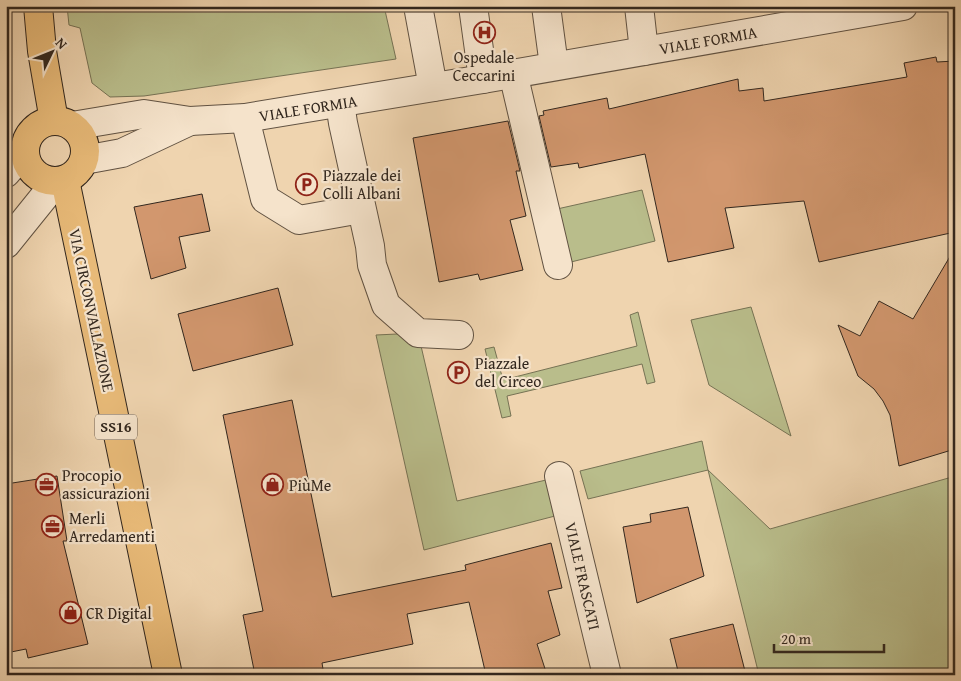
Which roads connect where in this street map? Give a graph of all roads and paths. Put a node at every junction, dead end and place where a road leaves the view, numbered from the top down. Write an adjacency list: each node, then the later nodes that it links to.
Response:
1 (38, 6): 15 (main road)
2 (418, 6): 11 (street)
3 (473, 6): 10 (street)
4 (546, 6): 8 (street)
5 (639, 6): 7 (street)
6 (903, 6): 7 (street, VIALE FORMIA)
7 (644, 51): 8 (street, VIALE FORMIA)
8 (554, 66): 9 (street, VIALE FORMIA)
9 (513, 73): 10 (street, VIALE FORMIA); 22 (street)
10 (483, 79): 11 (street, VIALE FORMIA)
11 (433, 87): 12 (street, VIALE FORMIA)
12 (340, 103): 13 (street, VIALE FORMIA); 20 (street)
13 (246, 118): 14 (street, VIALE FORMIA); 20 (street)
14 (190, 121): 15 (street, VIALE FORMIA); 17 (street, VIALE FORMIA)
15 (63, 123): 16 (main road); 17 (main road)
16 (24, 152): 18 (street); 19 (main road)
17 (84, 160): 19 (main road)
18 (6, 174)
19 (60, 181): 21 (street); 25 (main road, VIA CIRCONVALLAZIONE / SS16)
20 (361, 209): 23 (street)
21 (6, 244)
22 (558, 265)
23 (459, 335)
24 (559, 476): 26 (street, VIALE FRASCATI)
25 (168, 675)
26 (607, 675)

